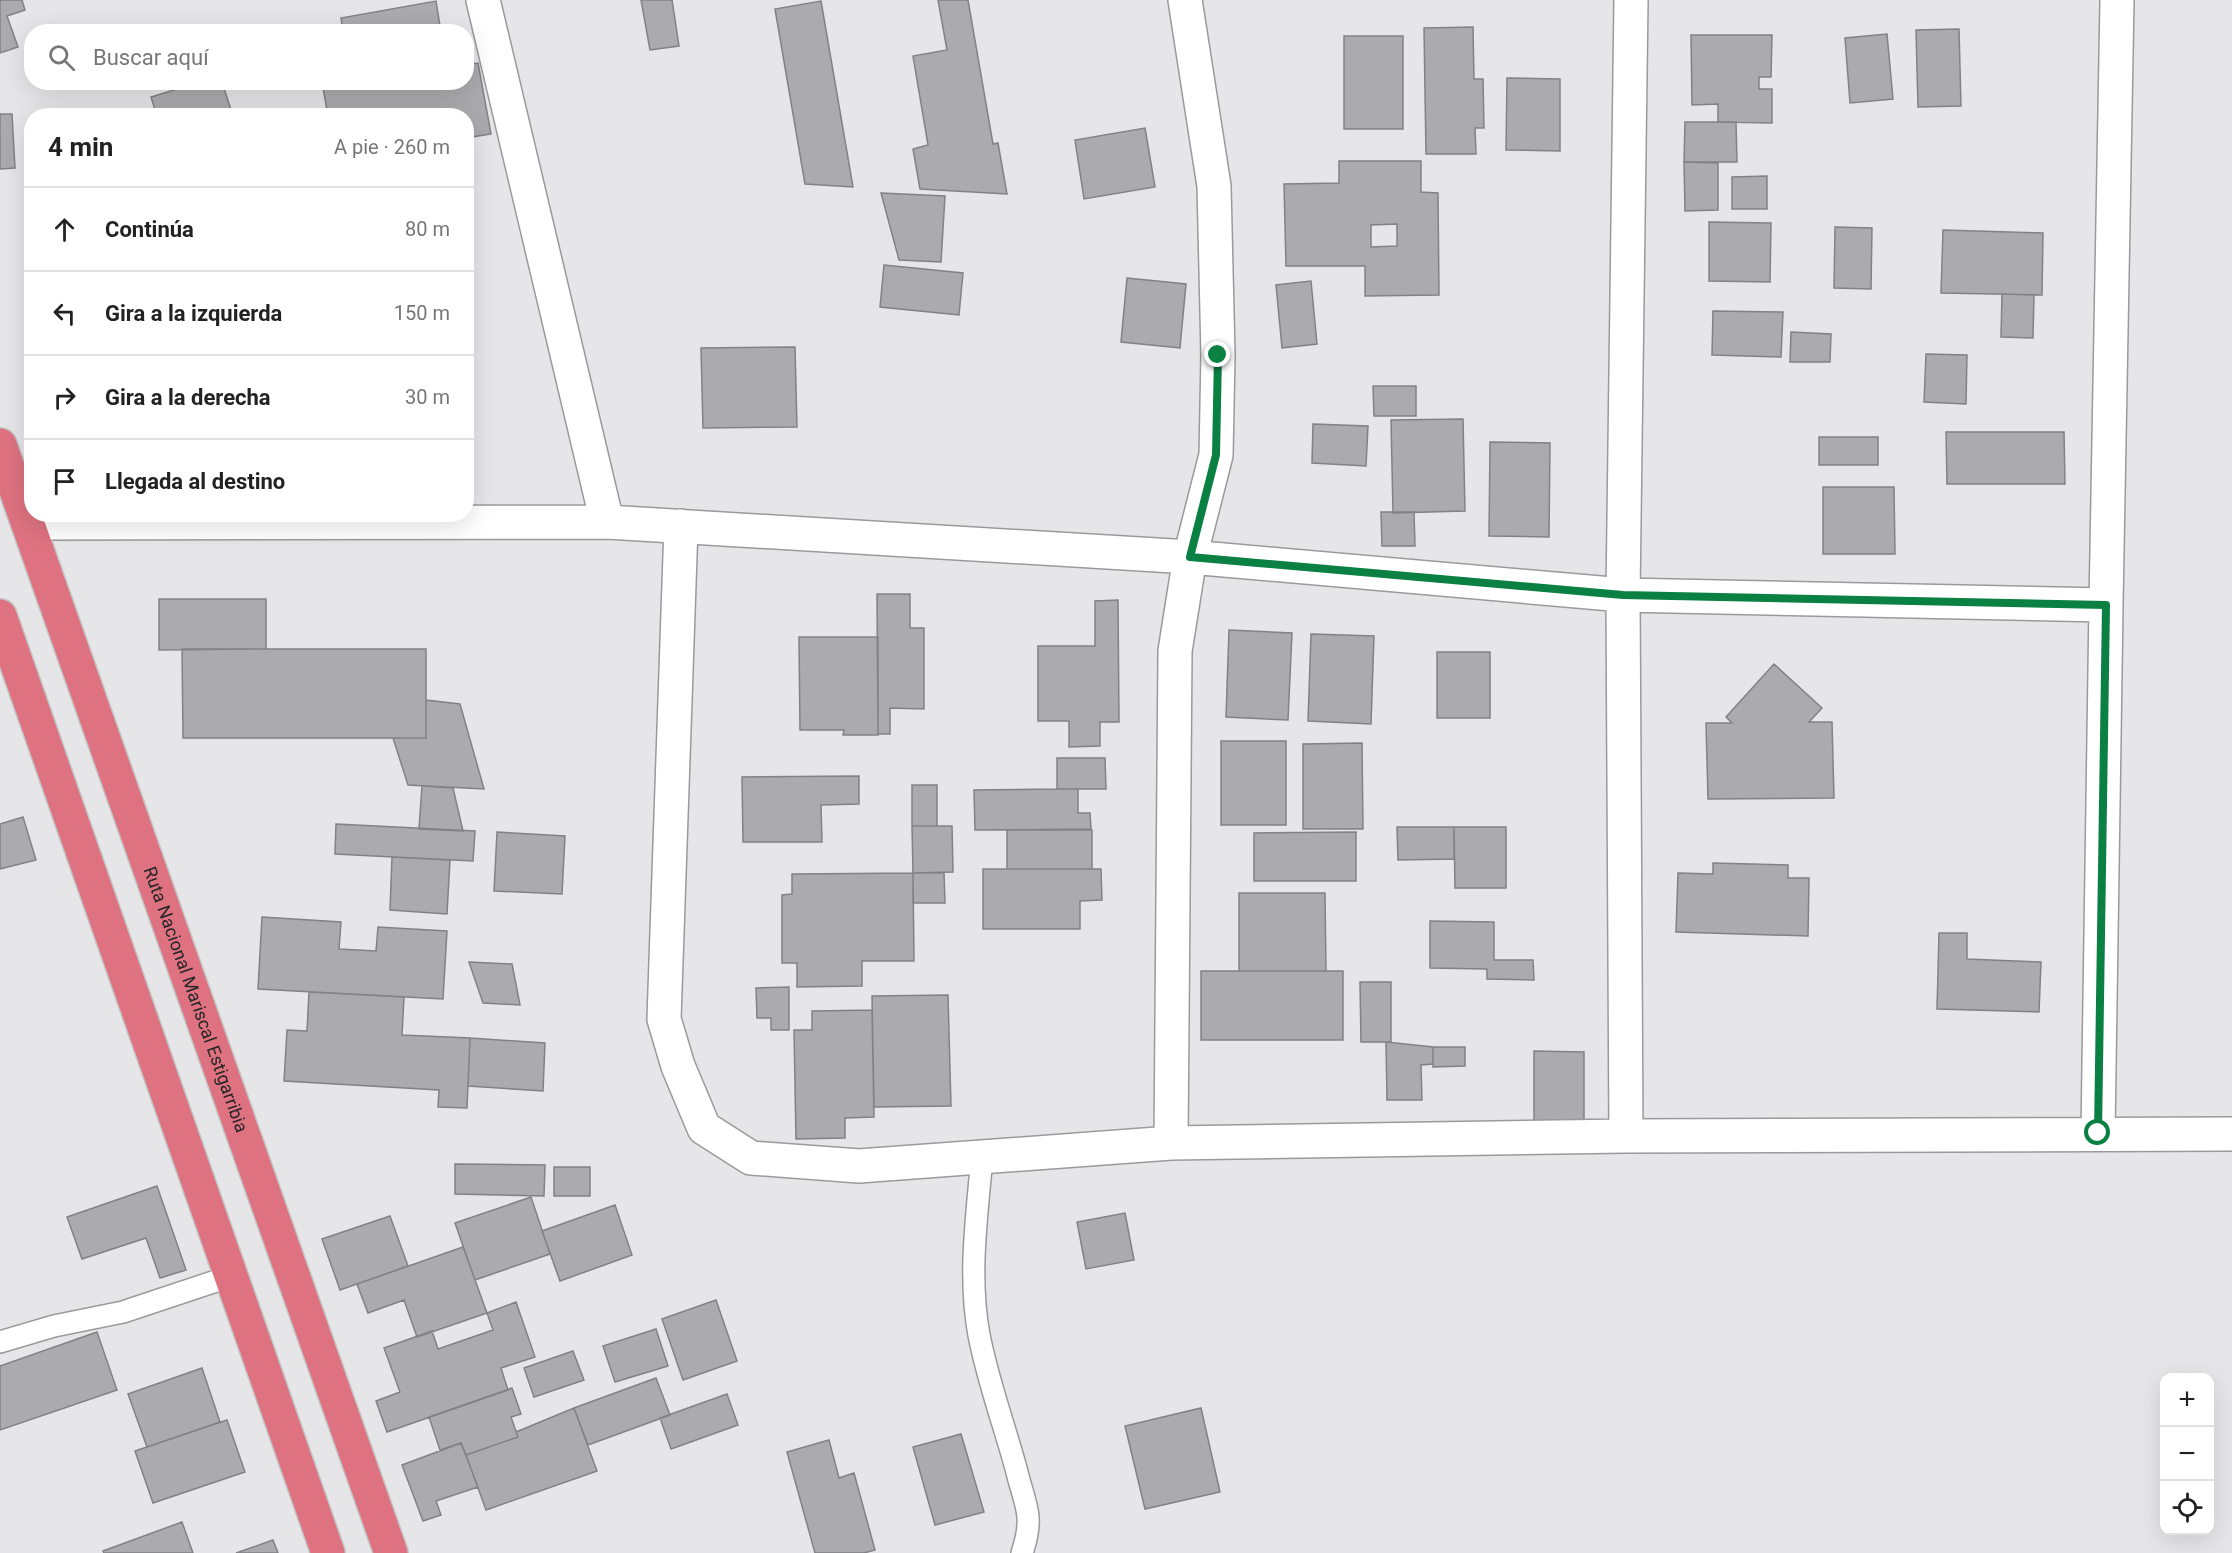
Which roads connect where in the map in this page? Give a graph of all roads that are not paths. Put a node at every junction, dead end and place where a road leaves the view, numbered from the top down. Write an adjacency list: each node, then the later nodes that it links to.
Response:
1 (483, 0): 7 (street)
2 (1185, 0): 10 (street)
3 (1631, 0): 11 (street)
4 (2117, 0): 12 (street)
5 (0, 445): 6 (highway, Ruta Nacional Mariscal Estigarribia)
6 (24, 510)
7 (607, 522): 8 (street); 9 (street)
8 (29, 523): 22 (highway, Ruta Nacional Mariscal Estigarribia)
9 (681, 526): 10 (street); 18 (street)
10 (1190, 557): 11 (street); 17 (street)
11 (1623, 595): 12 (street); 16 (street)
12 (2106, 605): 14 (street)
13 (0, 616): 19 (highway)
14 (2098, 1133): 15 (street); 16 (street)
15 (2232, 1134)
16 (1626, 1136): 17 (street)
17 (1171, 1143): 18 (street)
18 (982, 1157): 23 (lane)
19 (231, 1276): 20 (lane); 21 (highway)
20 (0, 1342)
21 (328, 1553)
22 (391, 1553)
23 (1022, 1553)

